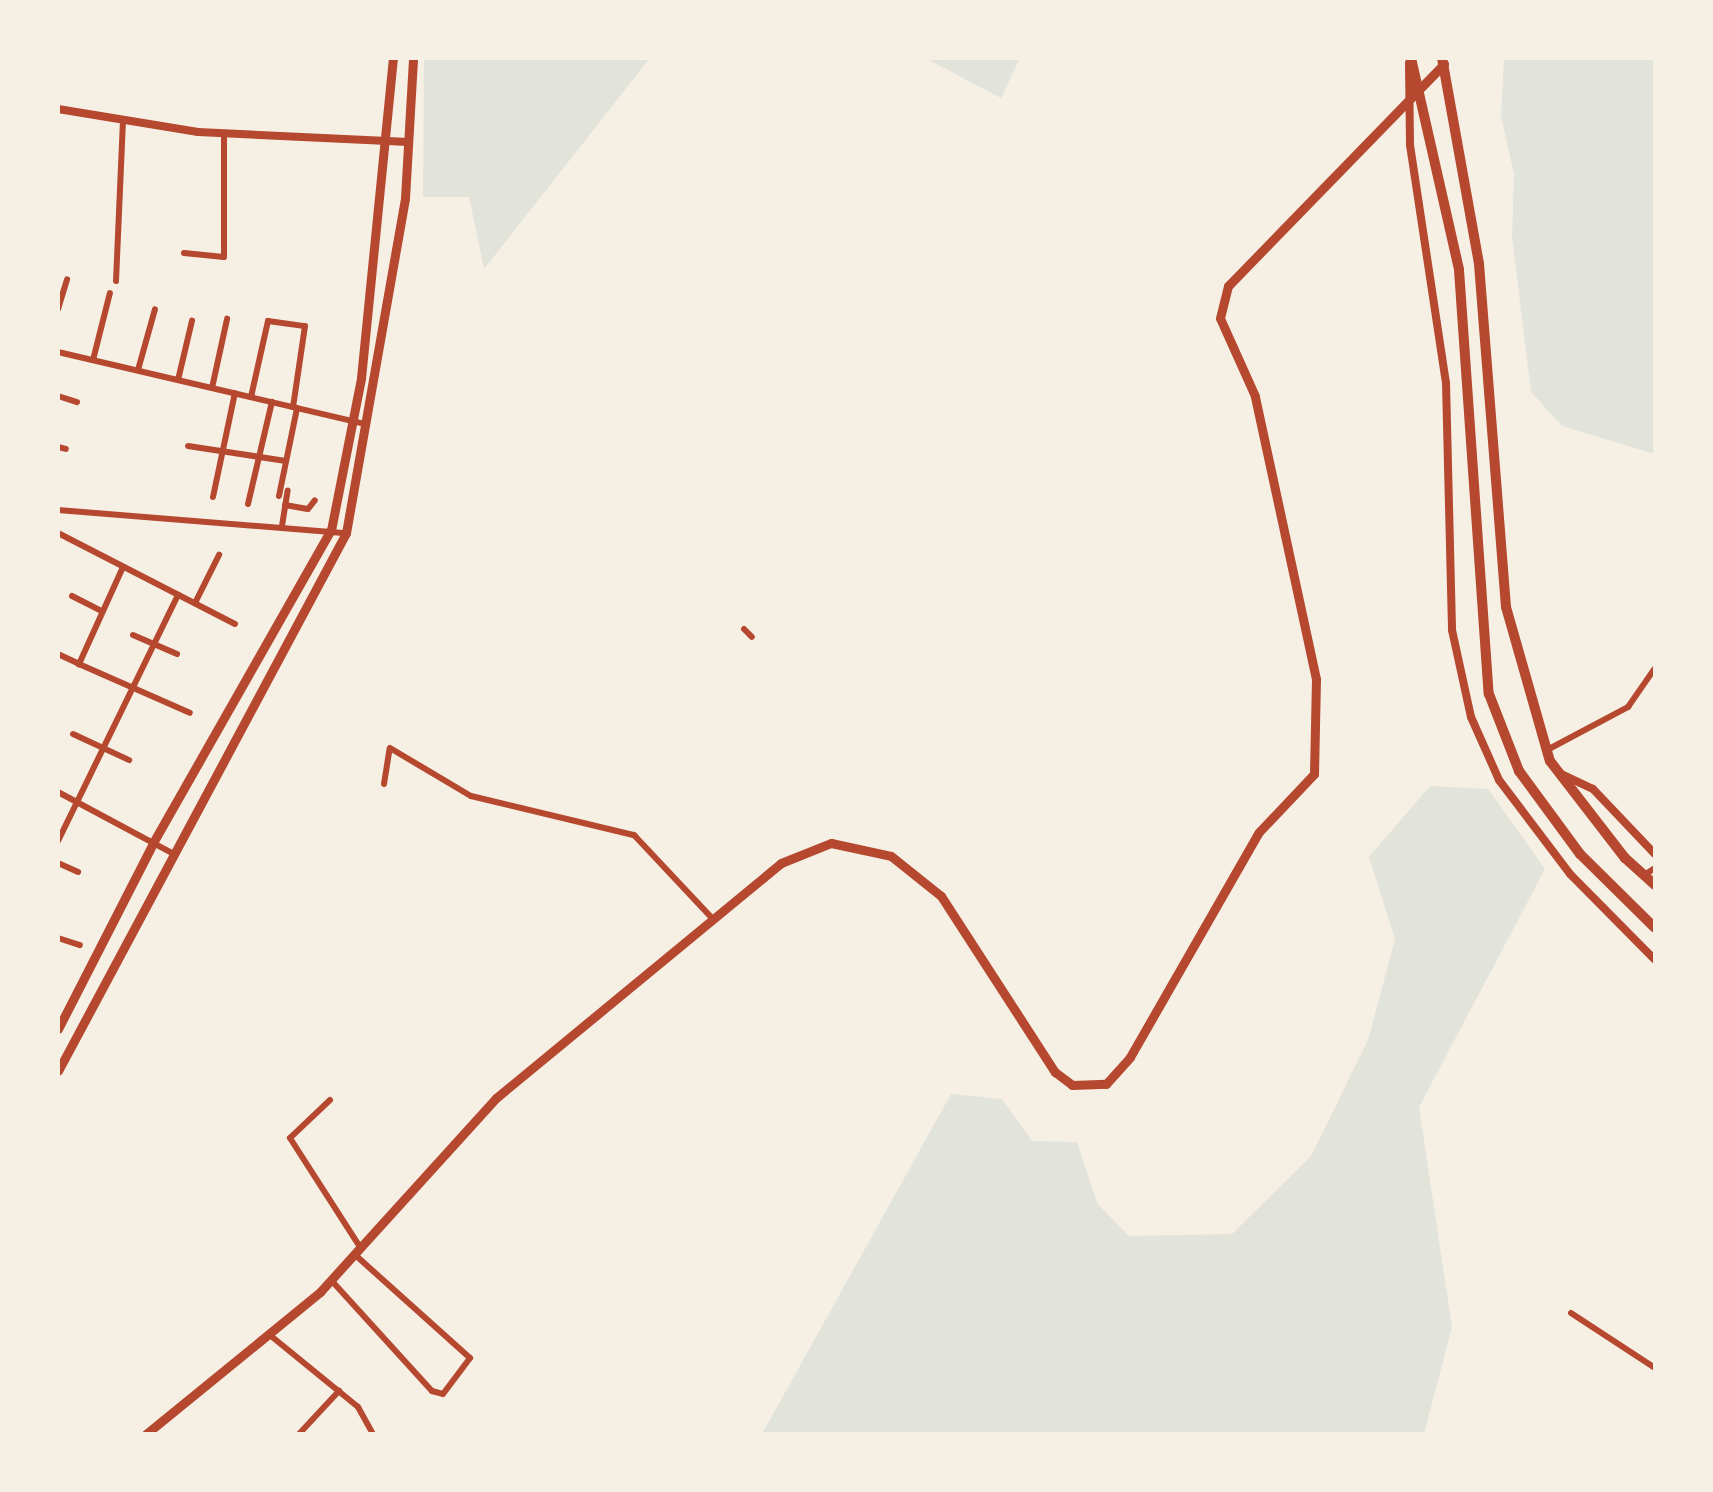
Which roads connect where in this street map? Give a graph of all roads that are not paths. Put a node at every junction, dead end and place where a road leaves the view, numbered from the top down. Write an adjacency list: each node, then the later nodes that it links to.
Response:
1 (393, 58): 10 (main road)
2 (413, 58): 11 (main road)
3 (1410, 58): 5 (main road); 6 (street)
4 (1443, 61): 5 (main road); 67 (main road)
5 (1422, 87): 6 (main road); 83 (main road)
6 (1408, 99): 82 (main road); 86 (street)
7 (58, 109): 8 (street)
8 (123, 120): 9 (street); 14 (street)
9 (224, 133): 10 (street); 12 (street)
10 (387, 141): 11 (street); 31 (main road)
11 (409, 142): 32 (main road)
12 (184, 253)
13 (67, 279): 16 (street)
14 (116, 281)
15 (110, 293): 21 (street)
16 (58, 309)
17 (155, 309): 22 (street)
18 (227, 319): 24 (street)
19 (192, 321): 23 (street)
20 (58, 352): 21 (street)
21 (93, 360): 22 (street)
22 (138, 370): 23 (street)
23 (178, 380): 24 (street)
24 (212, 388): 25 (street)
25 (235, 393): 27 (street); 34 (street)
26 (58, 396): 28 (street)
27 (251, 397): 29 (street); 30 (street)
28 (77, 402)
29 (272, 402): 30 (street); 35 (street)
30 (295, 407): 31 (street); 36 (street)
31 (353, 421): 32 (street); 45 (main road)
32 (369, 424): 46 (main road)
33 (188, 446): 34 (street)
34 (223, 451): 35 (street); 39 (street)
35 (259, 456): 36 (street); 41 (street)
36 (286, 461): 38 (street)
37 (288, 490): 42 (street)
38 (279, 496)
39 (213, 497)
40 (315, 500): 42 (street)
41 (248, 504)
42 (285, 505): 44 (street)
43 (58, 510): 44 (street)
44 (282, 526): 45 (street)
45 (331, 530): 46 (street); 74 (main road)
46 (346, 533): 75 (main road)
47 (58, 534): 49 (street)
48 (219, 555): 52 (street)
49 (123, 567): 50 (street); 53 (street)
50 (178, 595): 52 (street); 58 (street)
51 (72, 596): 53 (street)
52 (195, 603): 54 (street)
53 (102, 611): 61 (street)
54 (235, 624)
55 (744, 629): 57 (street)
56 (133, 635): 58 (street)
57 (752, 637)
58 (154, 644): 60 (street); 63 (street)
59 (58, 654): 61 (street)
60 (177, 654)
61 (79, 664): 63 (street)
62 (1655, 668): 67 (street)
63 (132, 688): 64 (street); 66 (street)
64 (190, 713)
65 (73, 734): 66 (street)
66 (102, 748): 68 (street); 72 (street)
67 (1547, 750): 69 (main road)
68 (129, 760)
69 (1560, 774): 76 (street); 80 (main road)
70 (384, 784): 82 (street)
71 (58, 792): 72 (street)
72 (76, 801): 73 (street); 74 (street)
73 (58, 841)
74 (154, 841): 75 (street); 87 (main road)
75 (172, 853): 88 (main road)
76 (1655, 854)
77 (58, 863): 79 (street)
78 (1655, 868): 80 (street)
79 (78, 872)
80 (1644, 875): 81 (main road)
81 (1655, 885)
82 (712, 918): 90 (main road)
83 (1655, 928)
84 (58, 938): 85 (street)
85 (80, 945)
86 (1655, 960)
87 (58, 1029)
88 (58, 1071)
89 (330, 1100): 90 (street)
90 (357, 1251): 91 (main road); 91 (street)
91 (331, 1280): 93 (main road)
92 (1571, 1313): 94 (street)
93 (271, 1336): 95 (street); 96 (main road)
94 (1655, 1368)
95 (339, 1391): 98 (street); 99 (street)
96 (158, 1430): 97 (main road)
97 (146, 1434)
98 (299, 1434)
99 (373, 1434)

